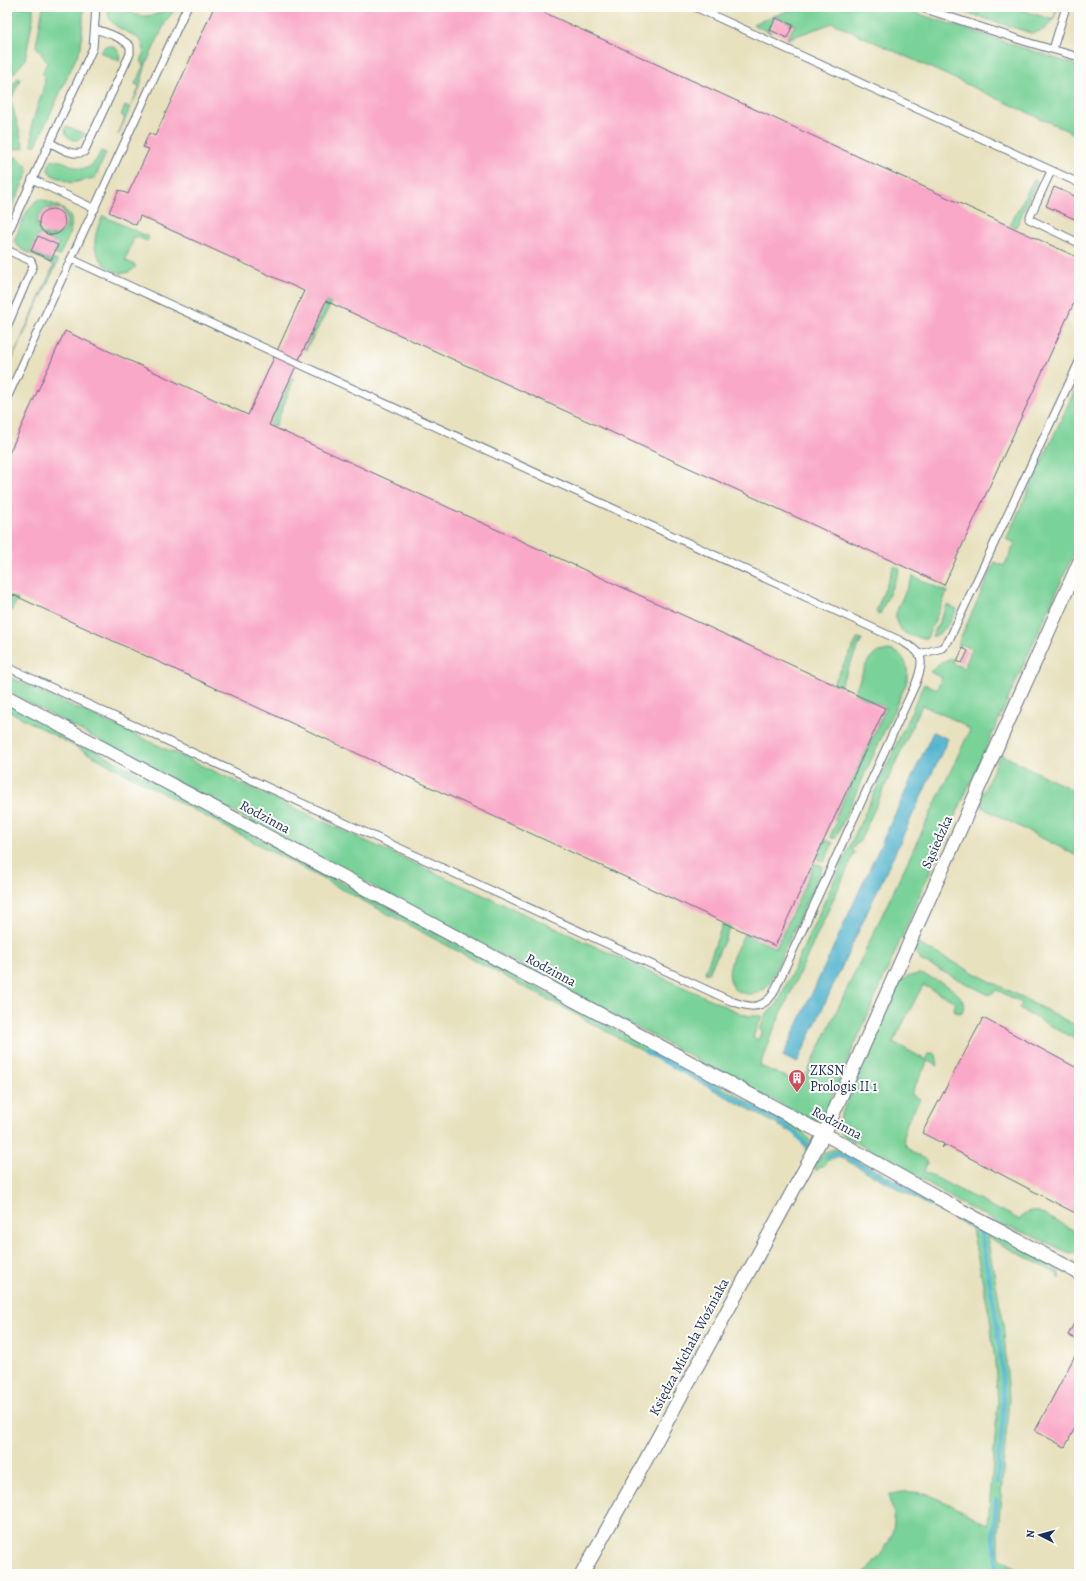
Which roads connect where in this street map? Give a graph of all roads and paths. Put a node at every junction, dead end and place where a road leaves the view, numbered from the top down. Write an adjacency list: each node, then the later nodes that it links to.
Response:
1 (96, 7): 6 (lane)
2 (187, 7): 13 (lane)
3 (696, 7): 10 (lane)
4 (919, 7): 7 (lane)
5 (1066, 7): 7 (lane)
6 (95, 29): 9 (lane); 9 (lane)
7 (1053, 49): 8 (lane)
8 (1079, 57)
9 (49, 142): 11 (lane)
10 (1051, 171): 12 (lane); 15 (lane)
11 (32, 179): 13 (lane); 14 (lane)
12 (1079, 184)
13 (95, 209): 17 (lane)
14 (7, 235)
15 (1079, 243)
16 (7, 250): 18 (lane)
17 (71, 259): 20 (lane); 22 (lane)
18 (7, 327)
19 (1079, 362): 22 (lane)
20 (7, 398)
21 (1079, 563): 25 (street, Sąsiedzka)
22 (920, 654): 23 (lane)
23 (7, 667)
24 (7, 697): 25 (street, Rodzinna)
25 (824, 1134): 26 (street, Rodzinna); 27 (street, Księdza Michała Woźniaka)
26 (1079, 1273)
27 (582, 1574)

